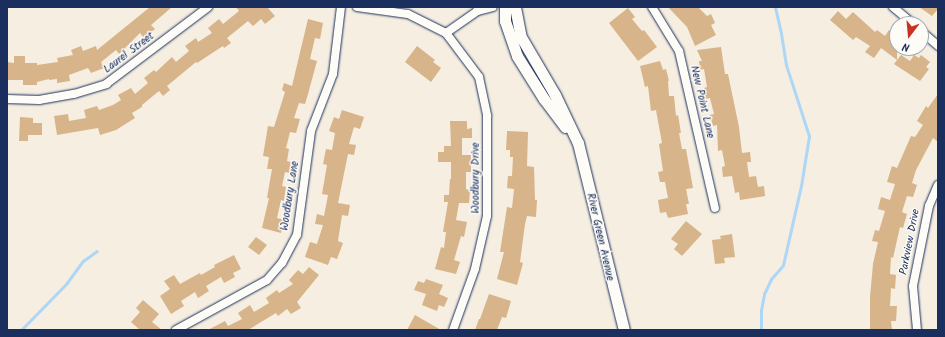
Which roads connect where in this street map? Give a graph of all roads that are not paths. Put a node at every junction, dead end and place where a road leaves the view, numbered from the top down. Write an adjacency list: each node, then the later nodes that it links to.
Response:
1 (208, 7): 13 (street, Laurel Street)
2 (341, 7): 17 (street, Woodbury Lane)
3 (357, 7): 10 (street)
4 (493, 7): 10 (street)
5 (505, 7): 14 (street, River Green Avenue)
6 (515, 7): 14 (street, River Green Avenue)
7 (652, 7): 16 (street, New Point Lane)
8 (893, 7): 9 (street)
9 (903, 16)
10 (446, 33): 18 (street, Woodbury Drive)
11 (929, 38): 12 (street)
12 (938, 46)
13 (7, 99)
14 (578, 143): 19 (street, River Green Avenue)
15 (937, 187): 20 (street, Parkview Drive)
16 (715, 208)
17 (176, 330)
18 (453, 330)
19 (624, 330)
20 (918, 330)

